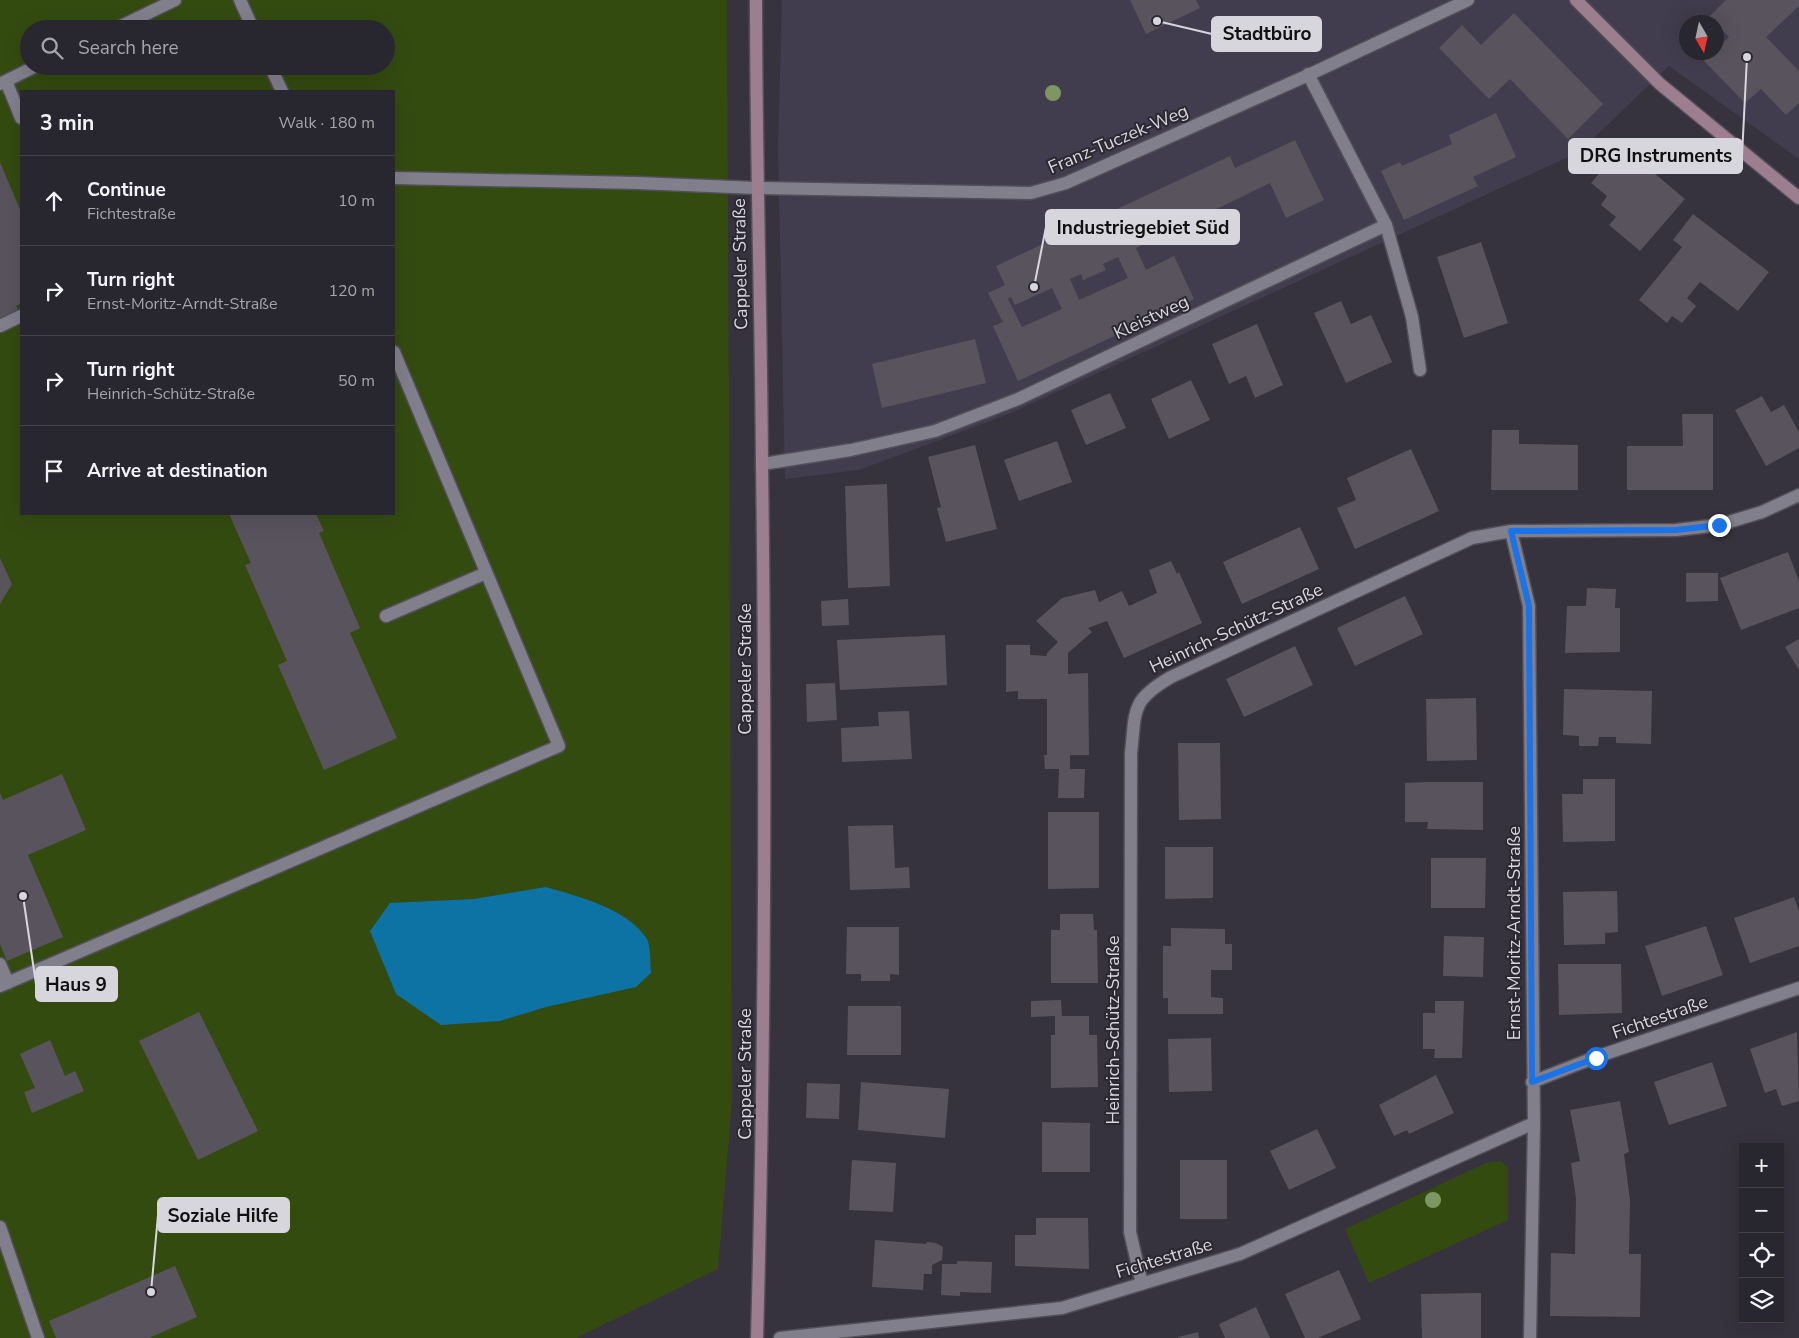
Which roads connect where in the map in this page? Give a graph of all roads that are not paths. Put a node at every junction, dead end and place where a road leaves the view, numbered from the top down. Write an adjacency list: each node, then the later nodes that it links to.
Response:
1 (175, 0): 6 (street)
2 (240, 0): 7 (street)
3 (756, 0): 15 (main road, Cappeler Straße)
4 (1468, 0): 9 (street, Franz-Tuczek-Weg)
5 (1576, 0): 16 (main road)
6 (133, 20)
7 (249, 20)
8 (20, 74): 11 (street)
9 (1308, 74): 15 (street, Franz-Tuczek-Weg); 17 (street)
10 (274, 75): 12 (street)
11 (3, 82): 13 (street)
12 (282, 90)
13 (20, 116)
14 (395, 178): 15 (street, Franz-Tuczek-Weg)
15 (756, 188): 22 (main road, Cappeler Straße)
16 (1799, 198)
17 (1386, 225): 21 (street); 22 (street, Kleistweg)
18 (20, 316): 19 (street)
19 (0, 326)
20 (395, 354): 25 (street)
21 (1420, 370)
22 (762, 464): 35 (main road, Cappeler Straße)
23 (1799, 495): 24 (street, Heinrich-Schütz-Straße)
24 (1511, 531): 30 (street, Ernst-Moritz-Arndt-Straße); 33 (street, Heinrich-Schütz-Straße)
25 (486, 573): 26 (street); 28 (street)
26 (386, 616)
27 (0, 964): 28 (street)
28 (4, 984)
29 (1799, 988): 30 (street, Fichtestraße)
30 (1532, 1082): 31 (street, Ernst-Moritz-Arndt-Straße)
31 (1534, 1123): 33 (street, Fichtestraße); 37 (street, Ernst-Moritz-Arndt-Straße)
32 (0, 1227): 34 (street)
33 (1142, 1284): 36 (street, Fichtestraße)
34 (38, 1338)
35 (757, 1338)
36 (780, 1338)
37 (1530, 1338)

